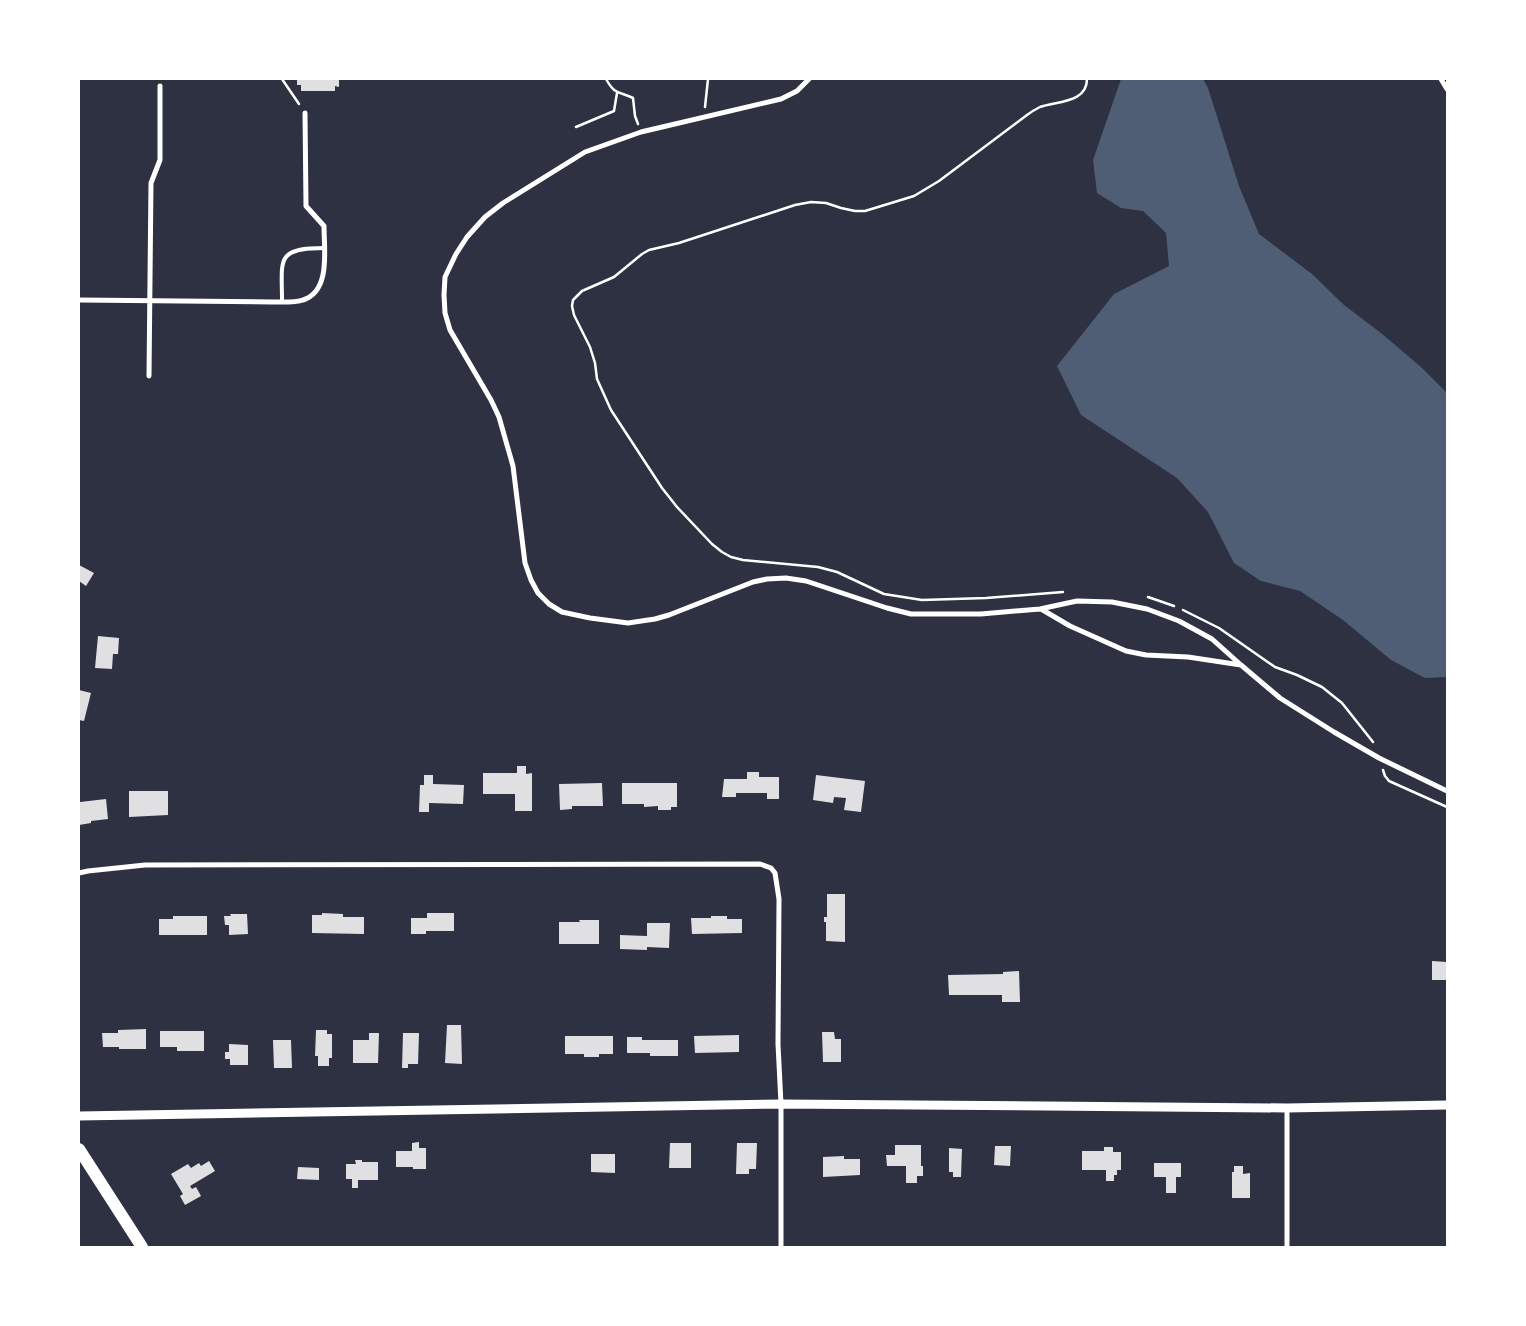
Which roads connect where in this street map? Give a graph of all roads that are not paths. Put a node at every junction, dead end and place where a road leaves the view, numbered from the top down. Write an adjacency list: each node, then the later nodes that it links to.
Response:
1 (809, 79): 11 (street)
2 (1441, 79): 4 (street)
3 (160, 86): 8 (street)
4 (1447, 89)
5 (305, 113): 6 (street)
6 (324, 248): 9 (street); 9 (lane)
7 (79, 300): 8 (street)
8 (150, 300): 9 (street); 10 (street)
9 (282, 301)
10 (149, 376)
11 (1040, 609): 12 (street); 12 (street)
12 (1240, 665): 13 (street)
13 (1447, 791)
14 (79, 873): 15 (street)
15 (781, 1104): 17 (street); 18 (street); 21 (street)
16 (1447, 1105): 17 (street)
17 (1287, 1108): 22 (street)
18 (79, 1116)
19 (79, 1149): 20 (main road)
20 (142, 1247)
21 (780, 1247)
22 (1288, 1247)

